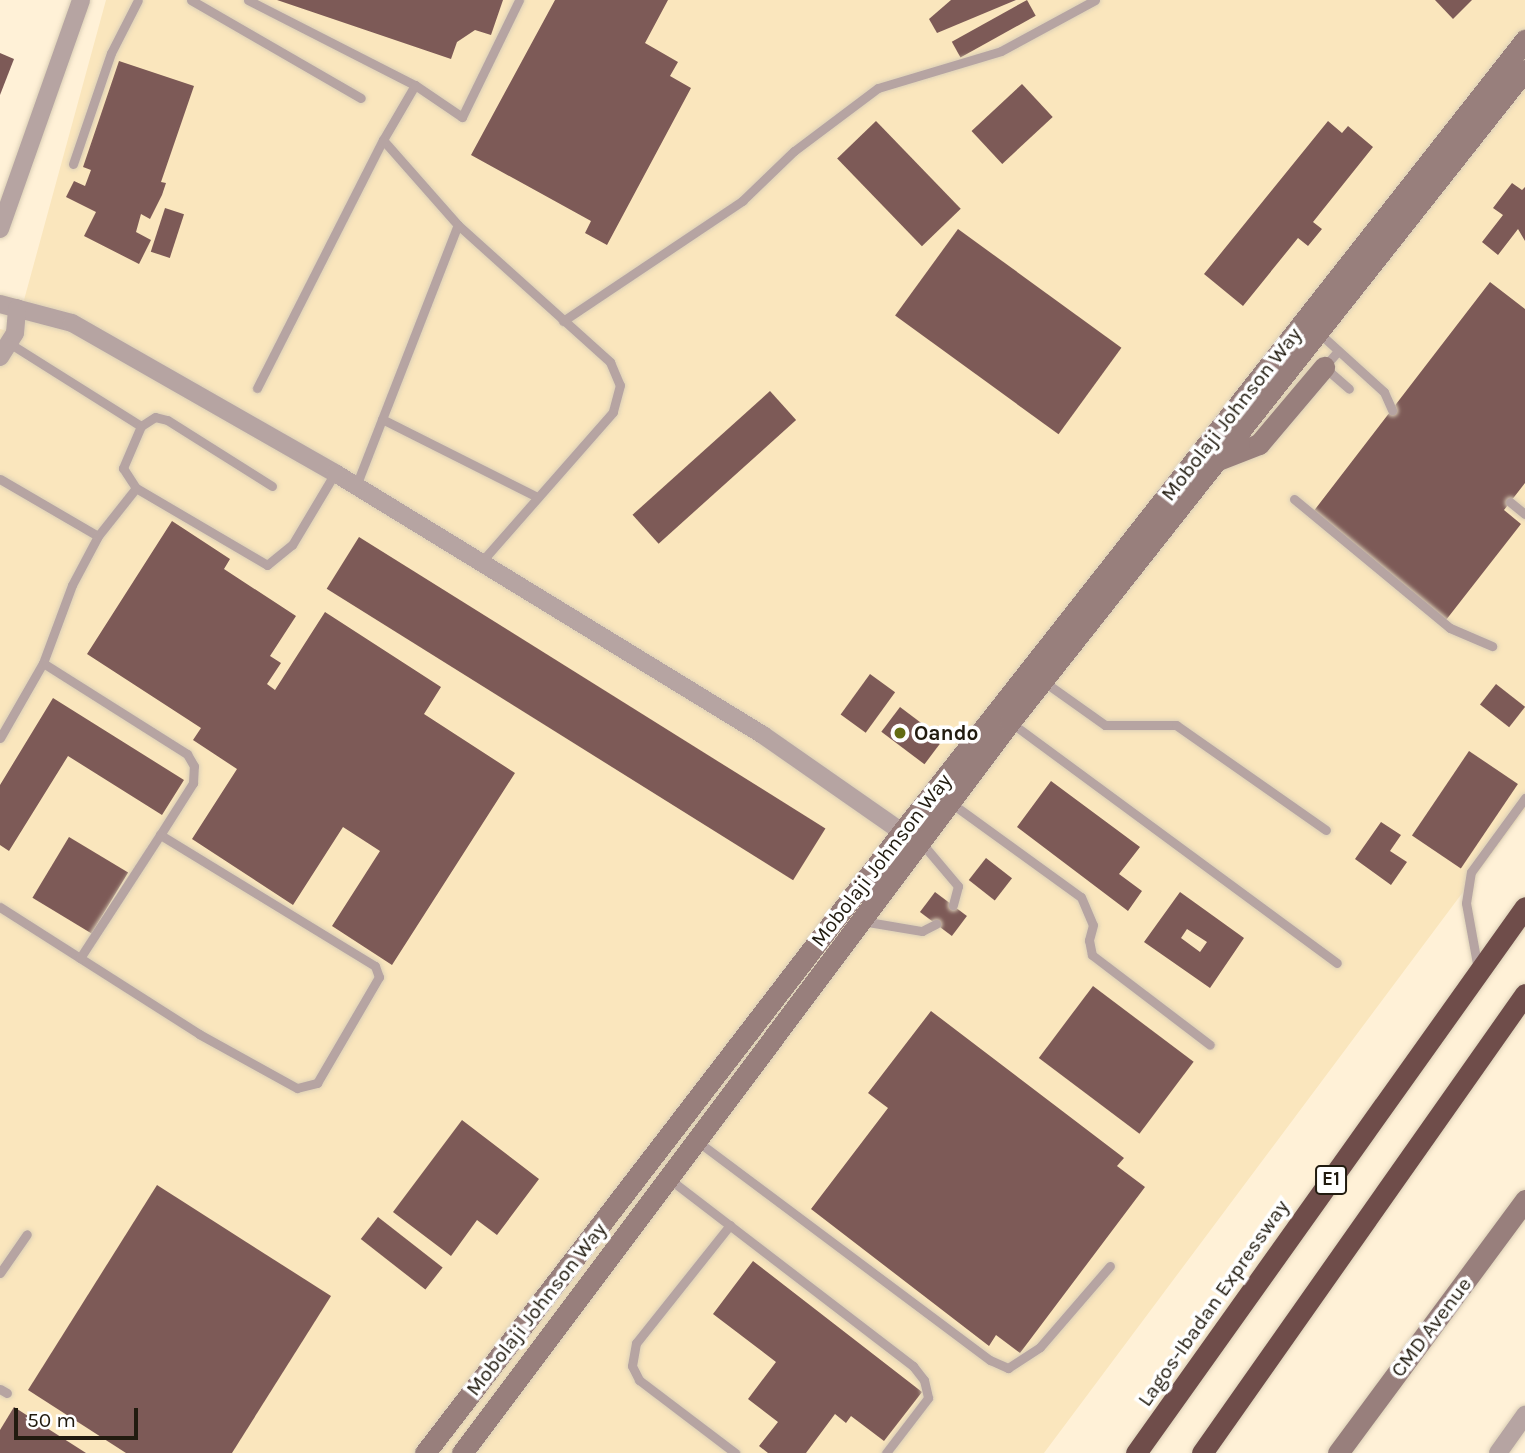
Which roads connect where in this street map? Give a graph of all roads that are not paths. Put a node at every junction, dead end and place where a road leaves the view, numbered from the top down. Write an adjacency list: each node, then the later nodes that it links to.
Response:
1 (81, 0): 14 (street)
2 (138, 0): 12 (lane)
3 (191, 0): 10 (lane)
4 (248, 0): 9 (lane)
5 (519, 0): 9 (lane)
6 (1095, 0): 16 (lane)
7 (1525, 40): 46 (street, Mobolaji Johnson Way)
8 (1522, 79): 17 (street, Mobolaji Johnson Way)
9 (415, 85): 11 (lane)
10 (361, 98)
11 (383, 140): 13 (lane); 20 (lane)
12 (73, 164)
13 (458, 225): 16 (lane); 23 (lane)
14 (0, 229)
15 (9, 306): 18 (street); 26 (street)
16 (563, 321): 31 (lane)
17 (1319, 333): 19 (lane); 25 (street, Mobolaji Johnson Way)
18 (4, 351): 24 (lane)
19 (1331, 359): 21 (lane); 22 (lane); 25 (street)
20 (257, 388)
21 (1349, 389)
22 (1392, 410)
23 (382, 419): 29 (lane); 31 (lane)
24 (141, 426): 28 (lane); 30 (lane)
25 (1218, 460): 39 (street, Mobolaji Johnson Way)
26 (335, 473): 29 (street); 30 (lane)
27 (0, 479): 35 (lane)
28 (272, 486)
29 (356, 486): 36 (street)
30 (136, 488): 35 (lane)
31 (535, 496): 36 (lane)
32 (1294, 499): 37 (lane)
33 (1510, 502): 34 (lane)
34 (1525, 514)
35 (98, 536): 38 (lane)
36 (481, 562): 46 (street)
37 (1492, 646)
38 (43, 663): 41 (lane); 45 (lane)
39 (1043, 681): 40 (street, Mobolaji Johnson Way); 44 (lane)
40 (1010, 722): 43 (street, Mobolaji Johnson Way); 53 (lane)
41 (0, 738)
42 (1525, 798): 54 (lane)
43 (950, 803): 46 (street, Mobolaji Johnson Way); 56 (lane)
44 (1326, 830)
45 (160, 835): 52 (lane); 52 (lane)
46 (911, 836): 47 (lane); 50 (street, Mobolaji Johnson Way); 65 (street, Mobolaji Johnson Way)
47 (953, 905)
48 (0, 907): 52 (lane)
49 (1525, 907): 54 (highway, Lagos-Ibadan Expressway / E1)
50 (861, 920): 51 (lane); 57 (street, Mobolaji Johnson Way)
51 (936, 924)
52 (80, 958)
53 (1337, 963)
54 (1478, 973): 69 (highway, Lagos-Ibadan Expressway / E1)
55 (1525, 994): 70 (highway, E1)
56 (1210, 1045)
57 (696, 1140): 58 (street, Mobolaji Johnson Way); 62 (lane)
58 (667, 1177): 60 (lane); 66 (street, Mobolaji Johnson Way)
59 (1525, 1200): 71 (street, CMD Avenue)
60 (730, 1225): 67 (lane); 68 (lane)
61 (27, 1234): 63 (lane)
62 (1110, 1266)
63 (0, 1273)
64 (1525, 1415): 72 (street)
65 (425, 1453)
66 (462, 1453)
67 (735, 1453)
68 (886, 1453)
69 (1136, 1453)
70 (1202, 1453)
71 (1338, 1453)
72 (1498, 1453)

